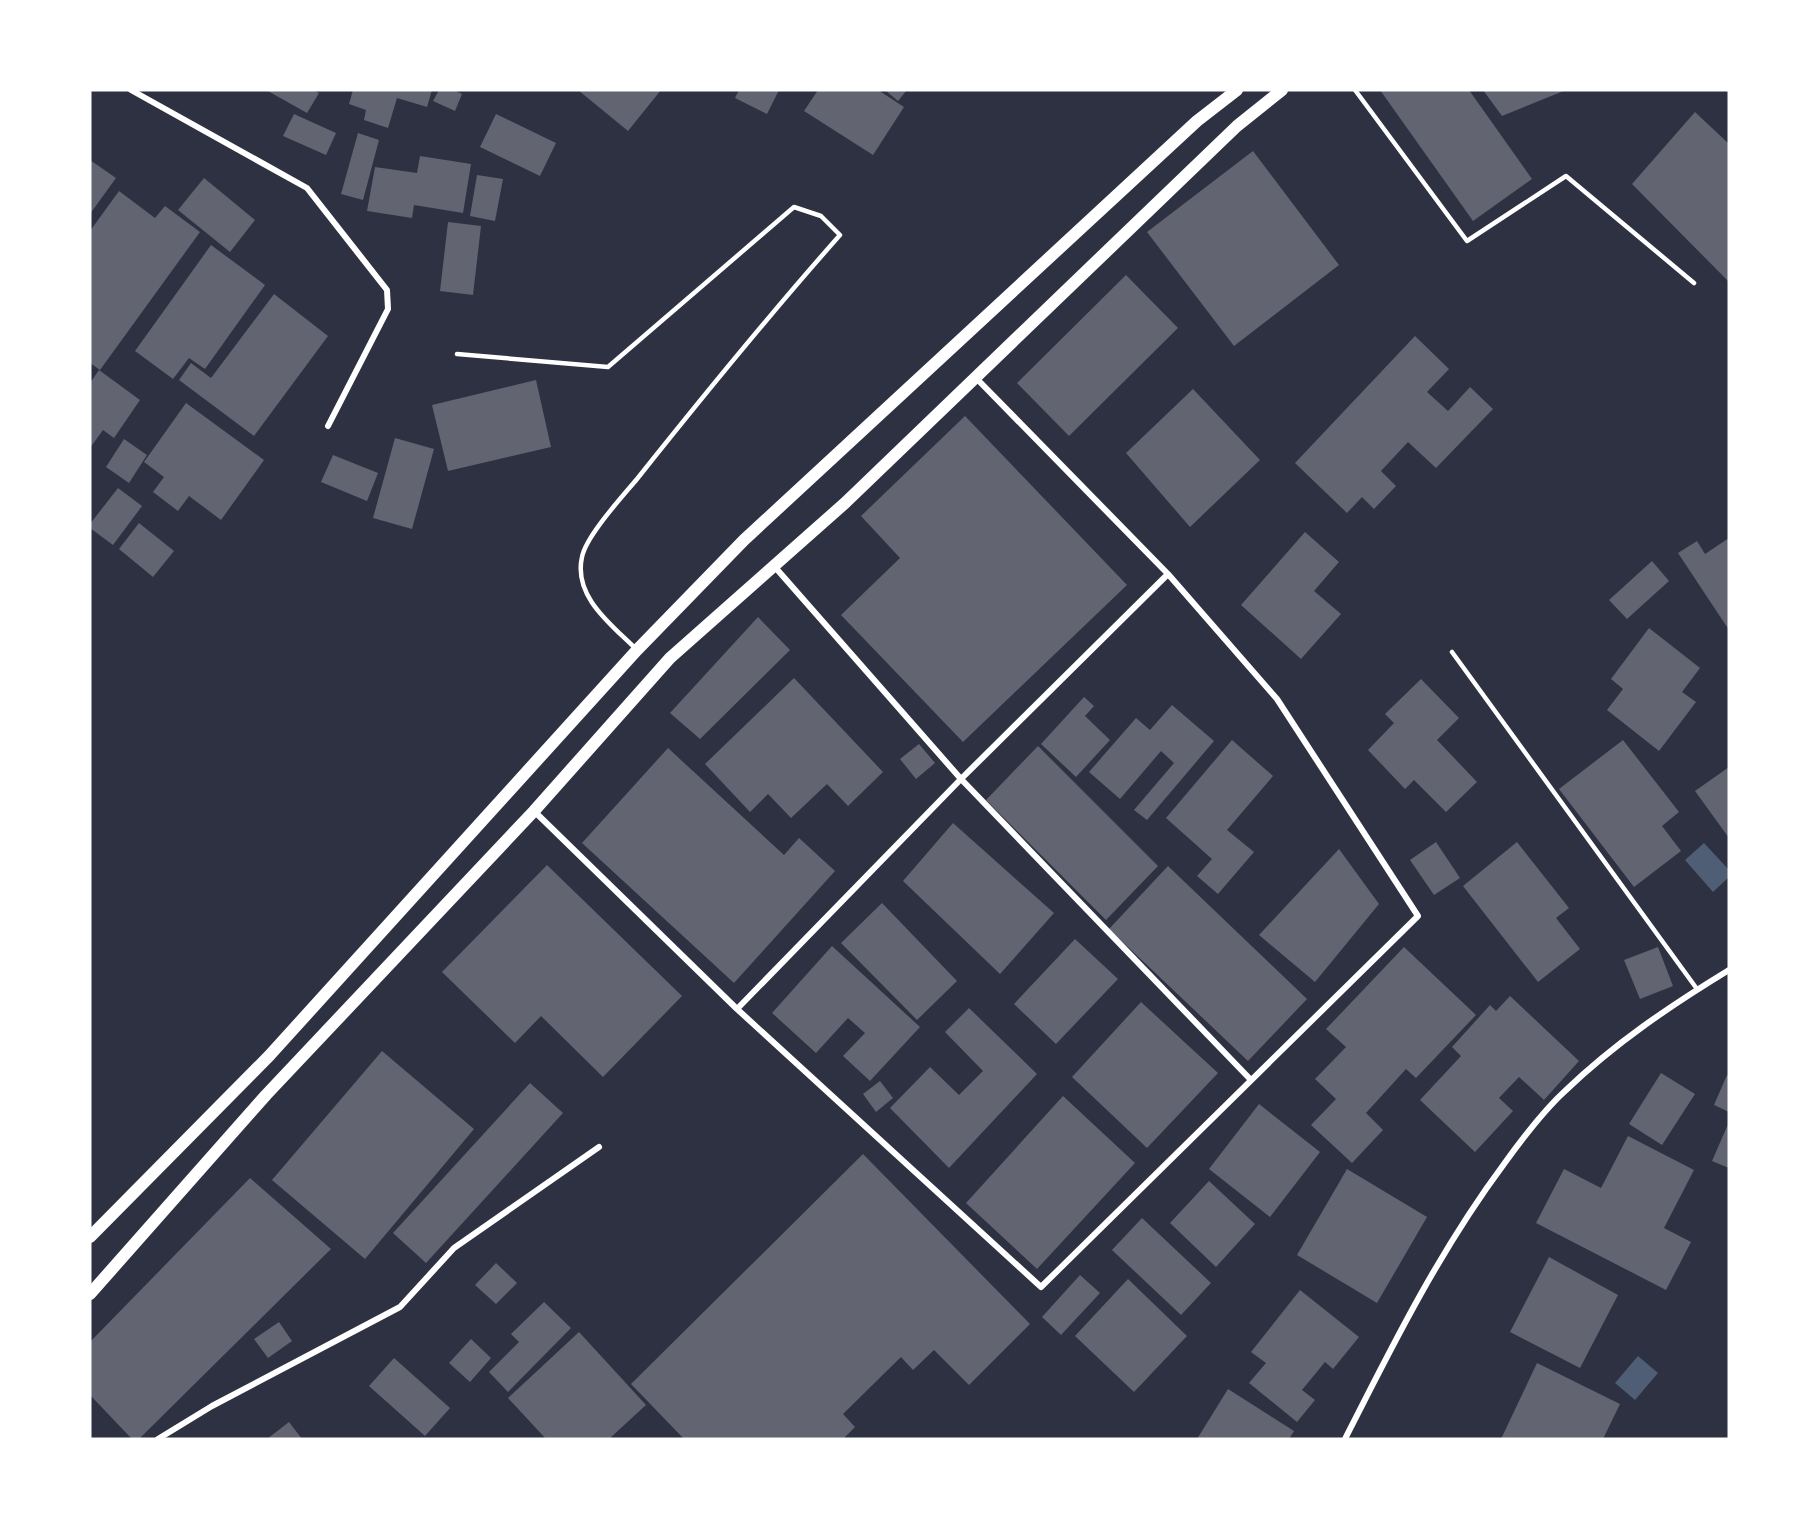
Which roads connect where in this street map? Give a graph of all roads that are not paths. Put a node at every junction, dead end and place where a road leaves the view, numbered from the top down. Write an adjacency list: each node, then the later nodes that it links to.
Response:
1 (131, 90): 8 (street)
2 (1237, 90): 11 (main road)
3 (1282, 90): 7 (main road)
4 (1356, 90): 5 (lane)
5 (1694, 283)
6 (457, 354): 11 (lane)
7 (977, 379): 9 (main road); 10 (street)
8 (328, 426)
9 (774, 565): 13 (street); 14 (main road)
10 (1168, 574): 13 (street); 18 (street)
11 (637, 650): 20 (main road)
12 (1452, 652): 16 (lane)
13 (961, 779): 17 (street); 18 (street)
14 (534, 811): 17 (street); 21 (main road)
15 (1729, 970): 16 (street)
16 (1697, 989): 23 (street)
17 (737, 1009): 18 (street)
18 (1251, 1080)
19 (599, 1147): 22 (street)
20 (90, 1237)
21 (90, 1294)
22 (158, 1439)
23 (1345, 1439)

